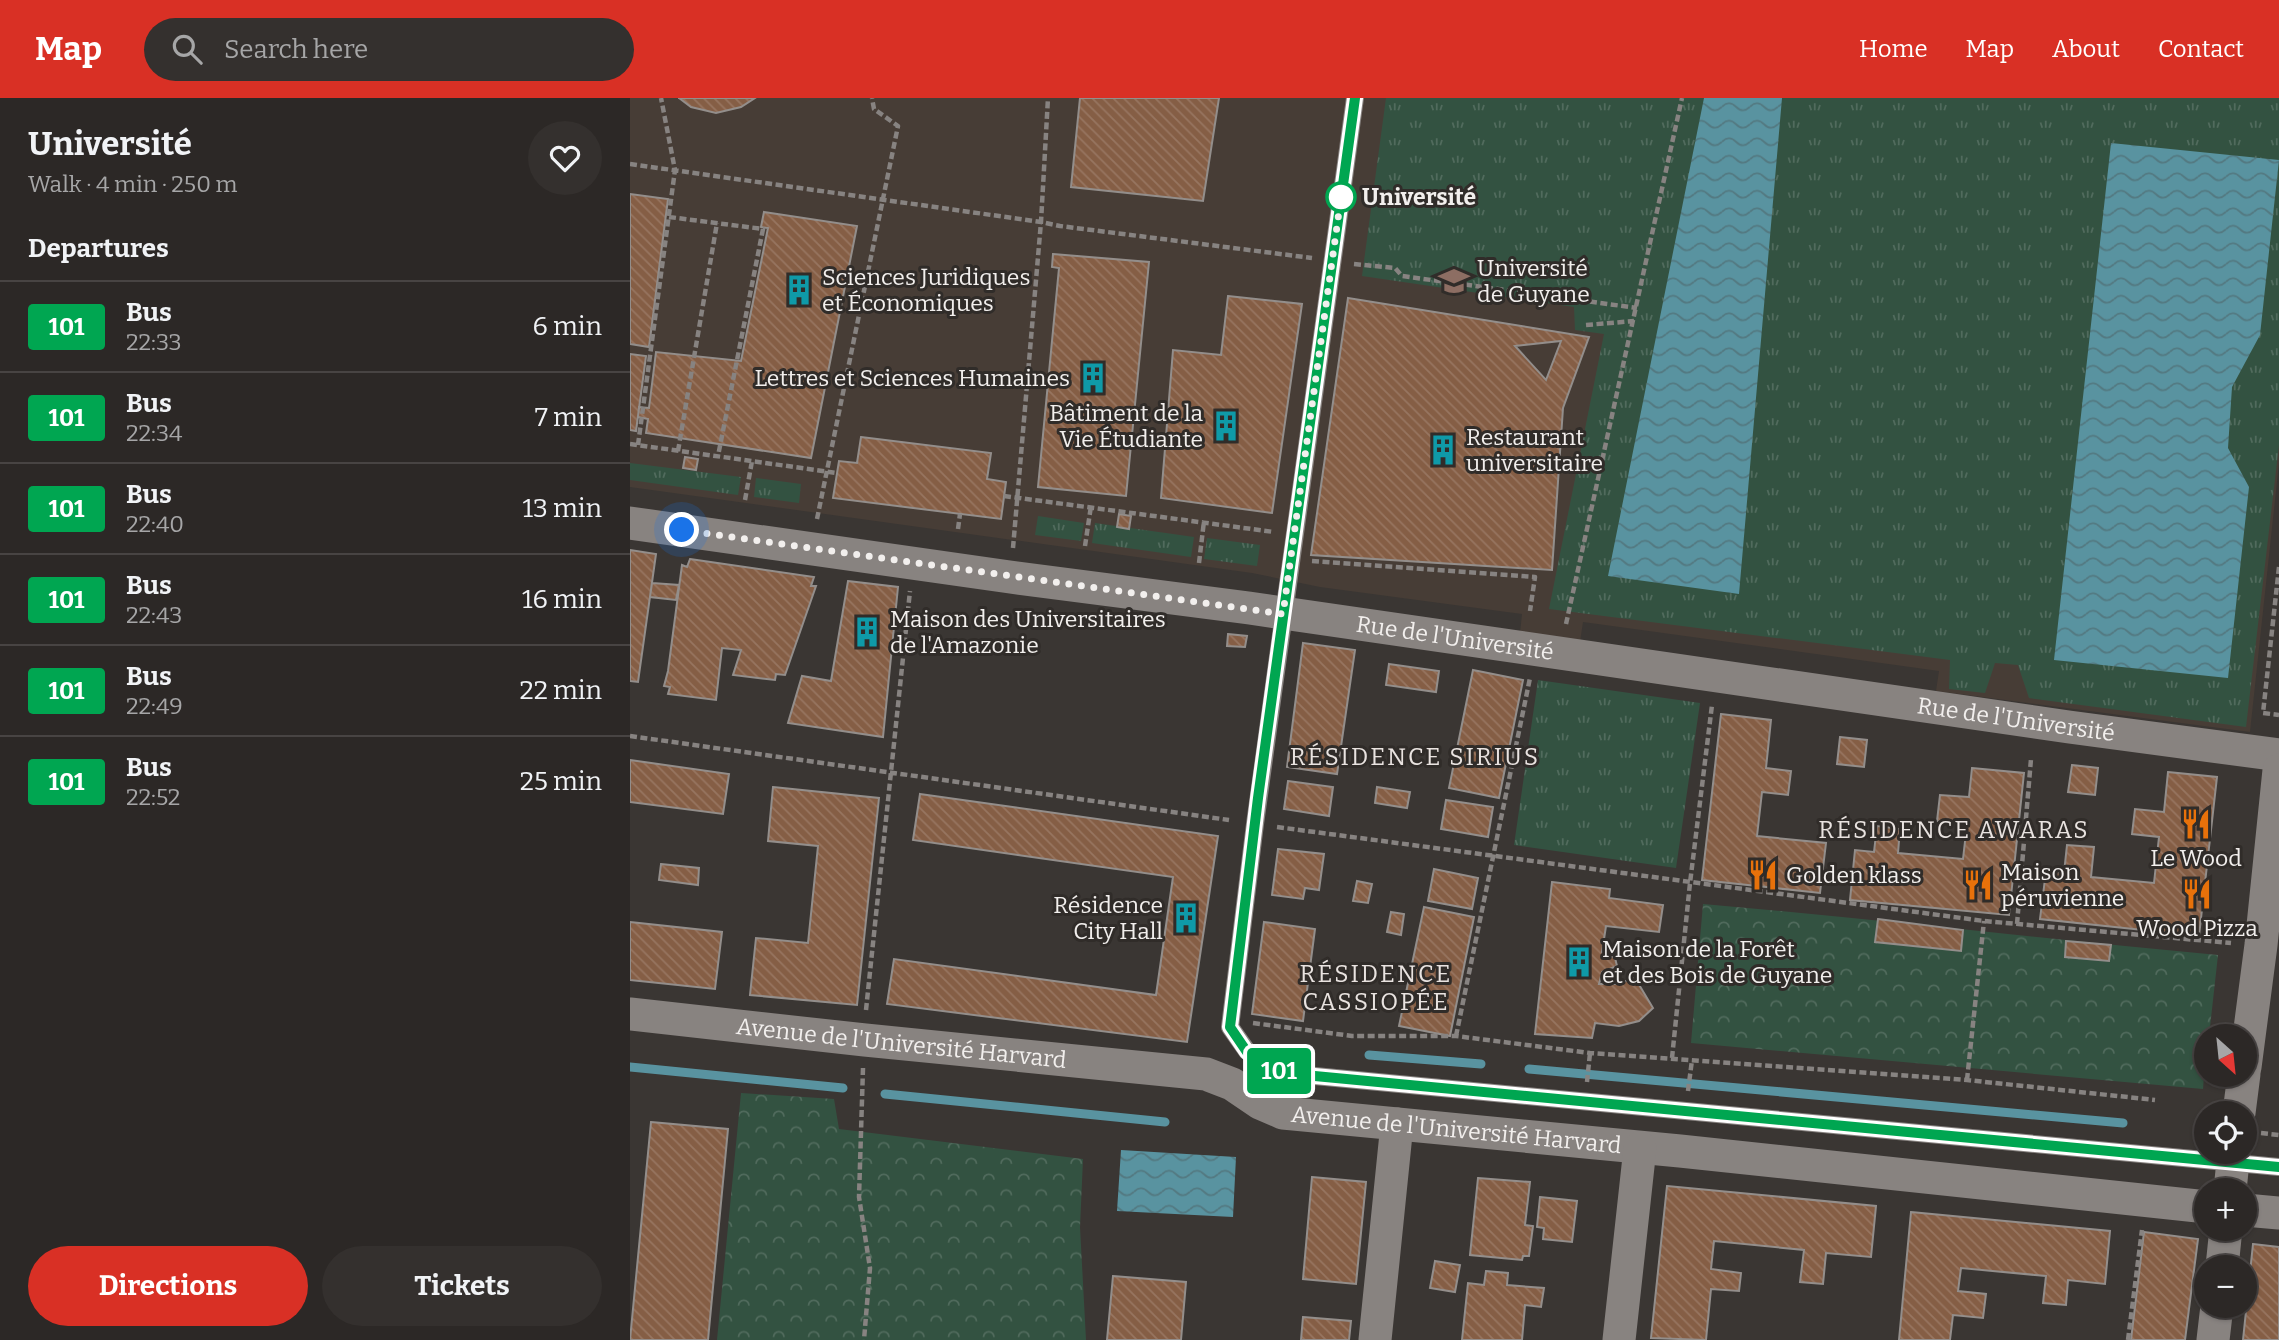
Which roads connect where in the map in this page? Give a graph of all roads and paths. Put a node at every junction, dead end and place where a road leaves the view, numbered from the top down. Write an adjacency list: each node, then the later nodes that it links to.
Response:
1 (661, 98): 7 (path)
2 (872, 98): 8 (path)
3 (1048, 98): 10 (path)
4 (1355, 98): 41 (lane)
5 (1682, 98): 14 (path)
6 (630, 164): 7 (path)
7 (675, 170): 8 (path); 9 (path)
8 (881, 200): 10 (path); 22 (path)
9 (669, 217): 11 (path); 18 (path)
10 (1041, 222): 12 (path); 25 (path)
11 (717, 223): 19 (path); 20 (path)
12 (1317, 259)
13 (1350, 264): 14 (path)
14 (1637, 308): 15 (path)
15 (1634, 321): 16 (path); 42 (path)
16 (1586, 326)
17 (630, 444): 18 (path)
18 (638, 445): 19 (path)
19 (678, 451): 20 (path)
20 (718, 456): 21 (path)
21 (752, 461): 22 (path); 26 (path)
22 (826, 471): 23 (path); 29 (path)
23 (837, 472)
24 (1004, 496): 25 (path)
25 (1018, 498): 27 (path); 35 (path)
26 (744, 500)
27 (1091, 506): 30 (path); 34 (path)
28 (960, 514): 32 (path)
29 (816, 522)
30 (1204, 522): 33 (path); 37 (path)
31 (630, 523): 41 (street, Rue de l'Université)
32 (958, 530)
33 (1276, 532)
34 (1085, 546)
35 (1012, 550)
36 (1304, 560): 40 (path)
37 (1199, 563)
38 (2279, 567): 44 (path)
39 (911, 579): 49 (path)
40 (1530, 611)
41 (1283, 614): 42 (street, Rue de l'Université); 72 (lane)
42 (1549, 652): 46 (street, Rue de l'Université); 52 (path)
43 (1713, 700): 53 (path)
44 (2279, 715)
45 (630, 736): 49 (path)
46 (2279, 755)
47 (2031, 759): 55 (path)
48 (2279, 770): 59 (street)
49 (890, 772): 50 (path); 62 (path)
50 (1229, 820)
51 (1275, 827): 52 (path)
52 (1494, 855): 53 (path); 60 (path)
53 (1690, 883): 54 (path); 63 (path)
54 (1984, 921): 55 (path); 65 (path)
55 (2017, 925): 56 (path)
56 (2231, 943)
57 (630, 1014): 62 (street, Avenue de l'Université Harvard)
58 (1245, 1022): 60 (path)
59 (2251, 1024)
60 (1455, 1036): 61 (path)
61 (1590, 1053): 63 (path); 66 (path)
62 (864, 1054): 69 (street, Avenue de l'Université Harvard); 81 (path)
63 (1672, 1058): 64 (path)
64 (1692, 1060): 65 (path); 67 (path)
65 (1967, 1080): 68 (path)
66 (1586, 1090)
67 (1688, 1098)
68 (2155, 1100)
69 (1397, 1124): 73 (street, Avenue de l'Université Harvard); 82 (street)
70 (2279, 1135): 71 (path)
71 (2257, 1143)
72 (2194, 1146)
73 (1640, 1148): 76 (street, Avenue de l'Université Harvard); 83 (street)
74 (2257, 1158): 75 (lane)
75 (2279, 1167)
76 (2194, 1206)
77 (2257, 1211): 78 (street)
78 (2279, 1213)
79 (2143, 1223): 84 (path)
80 (2216, 1318): 85 (street)
81 (864, 1340)
82 (1375, 1340)
83 (1619, 1340)
84 (2128, 1340)
85 (2213, 1340)

